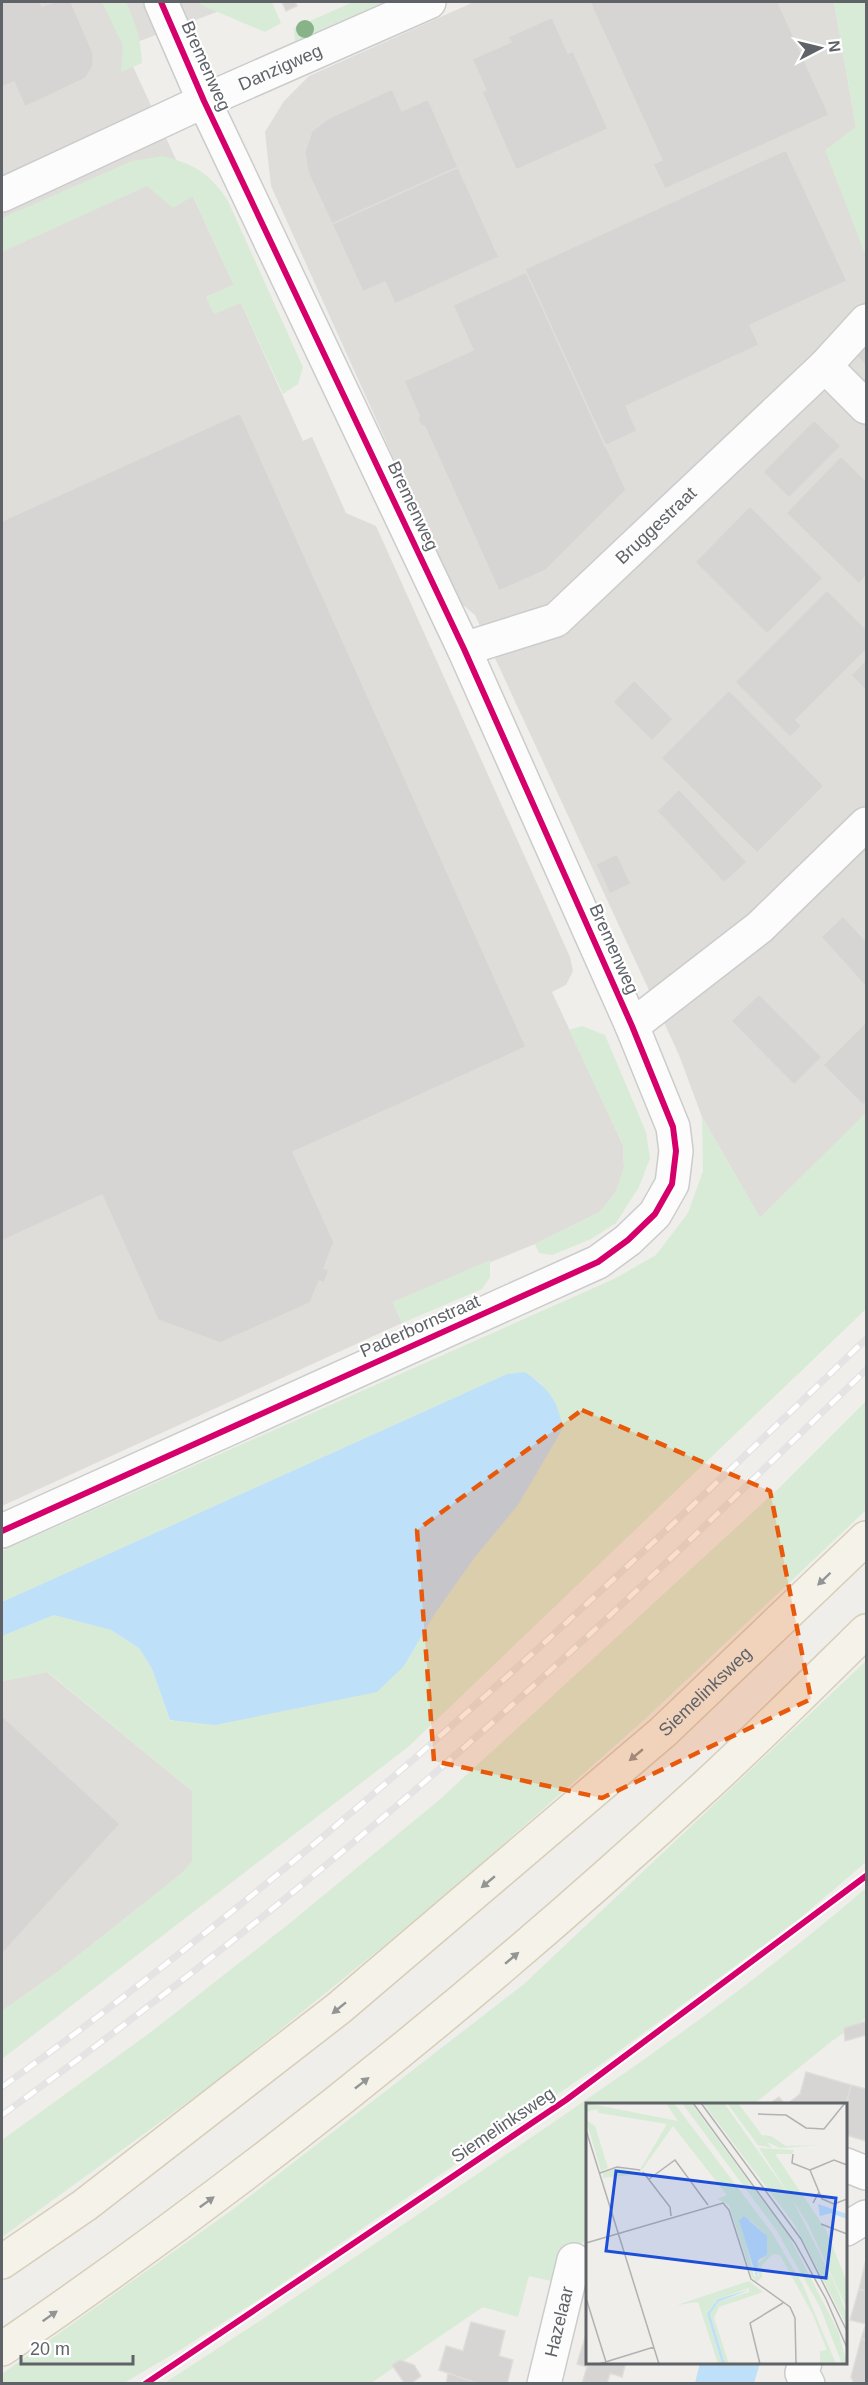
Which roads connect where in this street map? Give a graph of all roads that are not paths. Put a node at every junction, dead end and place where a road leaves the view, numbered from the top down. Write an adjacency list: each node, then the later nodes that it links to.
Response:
1 (161, 2): 3 (street, Bremenweg)
2 (429, 2): 3 (street, Danzigweg)
3 (204, 101): 4 (street, Danzigweg); 8 (street, Bremenweg)
4 (2, 195)
5 (867, 321): 6 (street, Bruggestraat)
6 (825, 366): 7 (street); 8 (street, Bruggestraat)
7 (867, 408)
8 (464, 649): 10 (street, Bremenweg)
9 (867, 824): 10 (street)
10 (632, 1026): 11 (street, Paderbornstraat)
11 (2, 1531)
12 (867, 1538): 19 (main road, Siemelinksweg, one-way to 19)
13 (867, 1631): 20 (main road, one-way to 13)
14 (847, 2165): 15 (street)
15 (867, 2173)
16 (867, 2217): 17 (street)
17 (847, 2228)
18 (574, 2260): 22 (street, Hazelaar)
19 (2, 2262)
20 (2, 2349)
21 (804, 2364): 23 (street)
22 (544, 2384)
23 (808, 2384)

